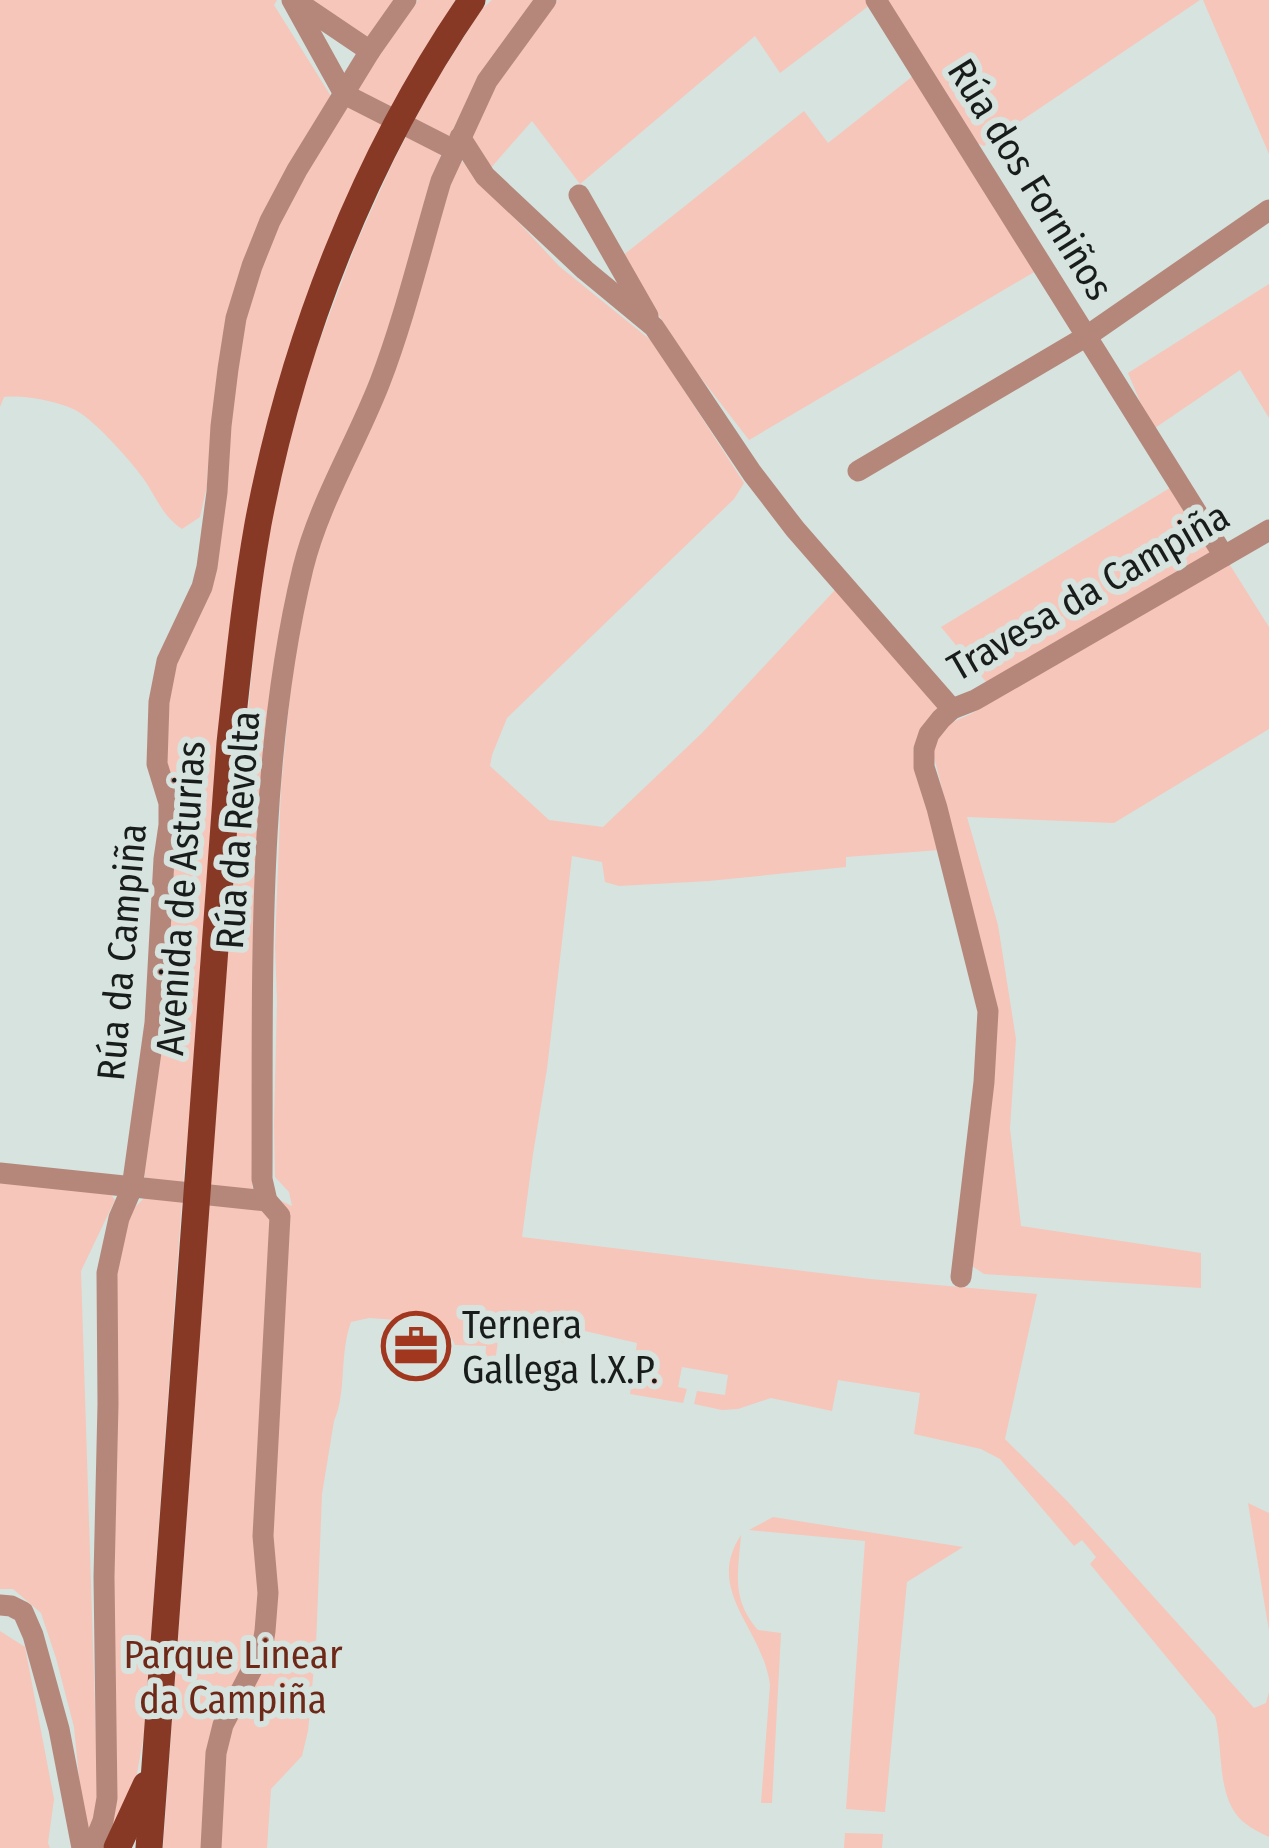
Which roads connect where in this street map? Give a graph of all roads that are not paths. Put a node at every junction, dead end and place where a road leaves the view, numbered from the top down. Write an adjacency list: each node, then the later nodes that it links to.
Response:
1 (293, 0): 6 (street); 7 (street)
2 (406, 0): 6 (street, Rúa da Campiña)
3 (472, 0): 22 (main road, Avenida de Asturias)
4 (546, 0): 8 (street, Rúa da Revolta)
5 (876, 0): 12 (street, Rúa dos Forniños)
6 (370, 50): 7 (street, Rúa da Campiña)
7 (344, 94): 8 (street); 18 (street, Rúa da Campiña)
8 (457, 144): 11 (street); 19 (street, Rúa da Revolta)
9 (579, 195): 11 (street)
10 (1269, 210): 12 (street, Rúa dos Forniños)
11 (654, 327): 16 (street)
12 (1087, 336): 13 (street, Rúa dos Forniños); 15 (street, Rúa dos Forniños)
13 (858, 471)
14 (1269, 530): 15 (street, Travesa da Campiña)
15 (1224, 556): 16 (street, Travesa da Campiña)
16 (952, 709): 20 (street, Travesa da Campiña)
17 (0, 1173): 18 (street)
18 (139, 1189): 19 (street); 24 (street, Rúa da Campiña)
19 (258, 1200): 27 (street, Rúa da Revolta)
20 (961, 1277)
21 (0, 1605): 23 (street)
22 (154, 1765): 25 (main road); 26 (main road, Avenida de Asturias)
23 (82, 1848)
24 (92, 1848)
25 (117, 1848)
26 (149, 1848)
27 (211, 1848)

